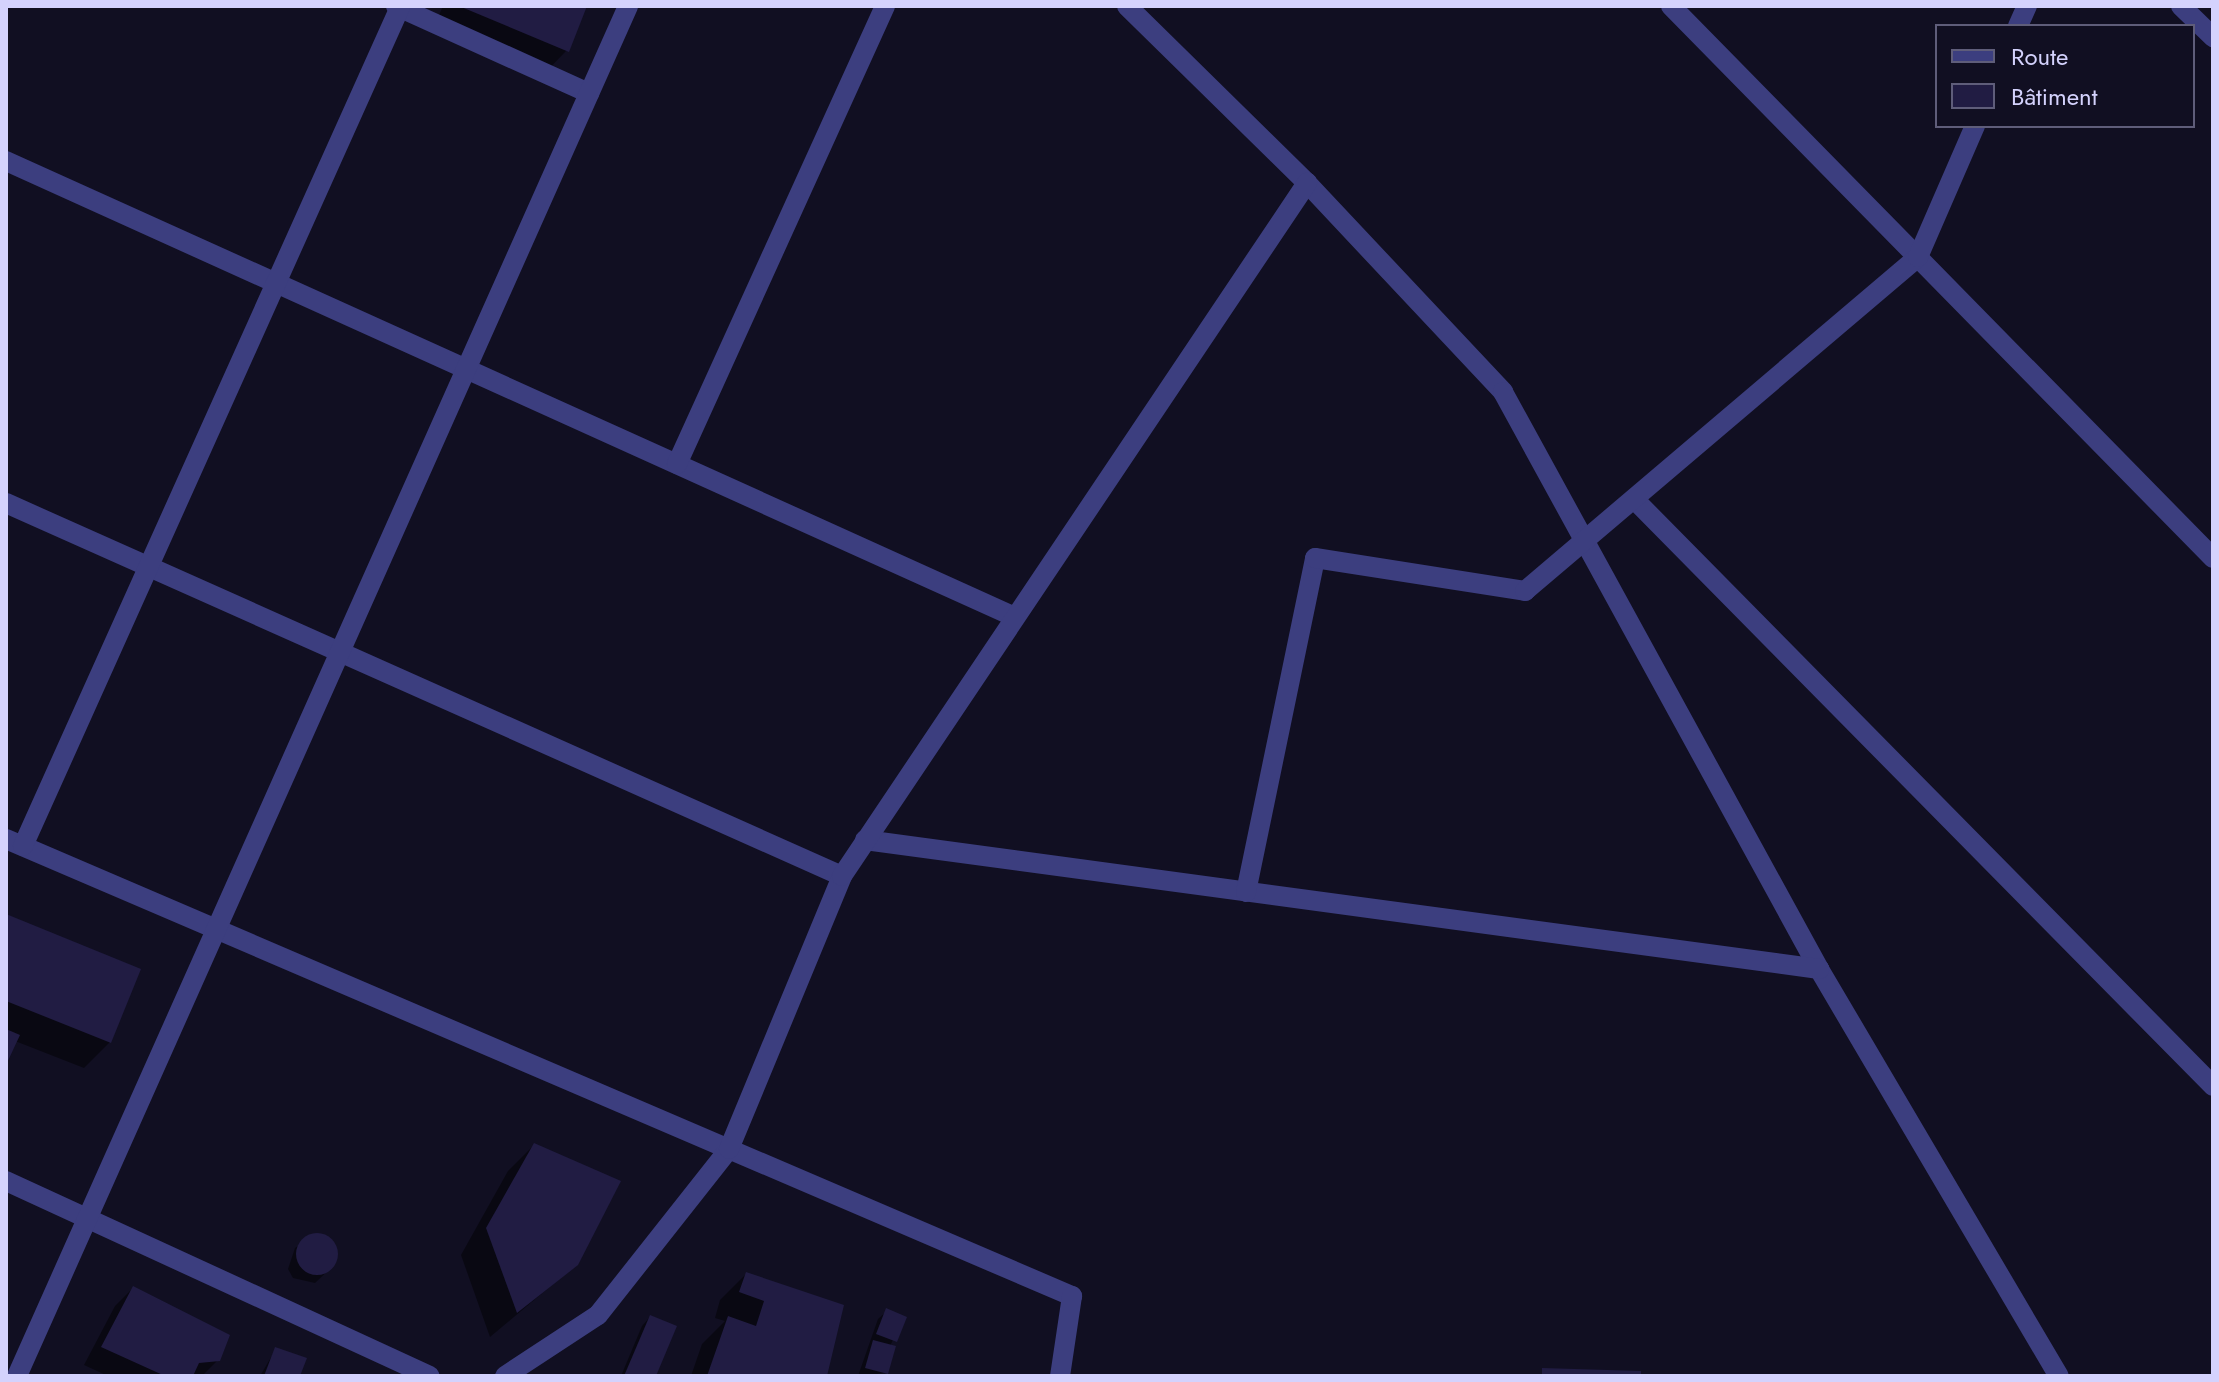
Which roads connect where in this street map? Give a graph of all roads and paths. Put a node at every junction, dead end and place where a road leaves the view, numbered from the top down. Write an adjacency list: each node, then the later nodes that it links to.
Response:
1 (628, 6): 8 (street)
2 (885, 6): 15 (street)
3 (1671, 6): 12 (street)
4 (2181, 6): 7 (street)
5 (398, 7): 8 (street); 13 (street)
6 (1137, 9): 11 (street)
7 (2213, 37)
8 (589, 93): 14 (street)
9 (1974, 128): 12 (street)
10 (6, 161): 13 (street)
11 (1307, 183): 18 (street); 21 (street)
12 (1918, 257): 16 (street); 19 (street)
13 (276, 283): 14 (street); 20 (street)
14 (466, 369): 15 (street); 22 (street)
15 (677, 464): 21 (street)
16 (1634, 499): 18 (street); 29 (street)
17 (6, 503): 20 (street)
18 (1585, 541): 26 (street); 28 (street)
19 (2213, 558)
20 (149, 567): 22 (street); 24 (street)
21 (1015, 617): 23 (street)
22 (340, 652): 25 (street); 27 (street)
23 (865, 840): 25 (street); 26 (street)
24 (14, 842): 27 (street)
25 (842, 876): 30 (street)
26 (1246, 892): 28 (street)
27 (217, 929): 30 (street); 32 (street)
28 (1819, 969): 37 (street)
29 (2213, 1086)
30 (729, 1149): 35 (street); 36 (street)
31 (6, 1181): 32 (street)
32 (88, 1216): 33 (street); 34 (street)
33 (17, 1376)
34 (429, 1376)
35 (505, 1376)
36 (1060, 1376)
37 (2059, 1376)

